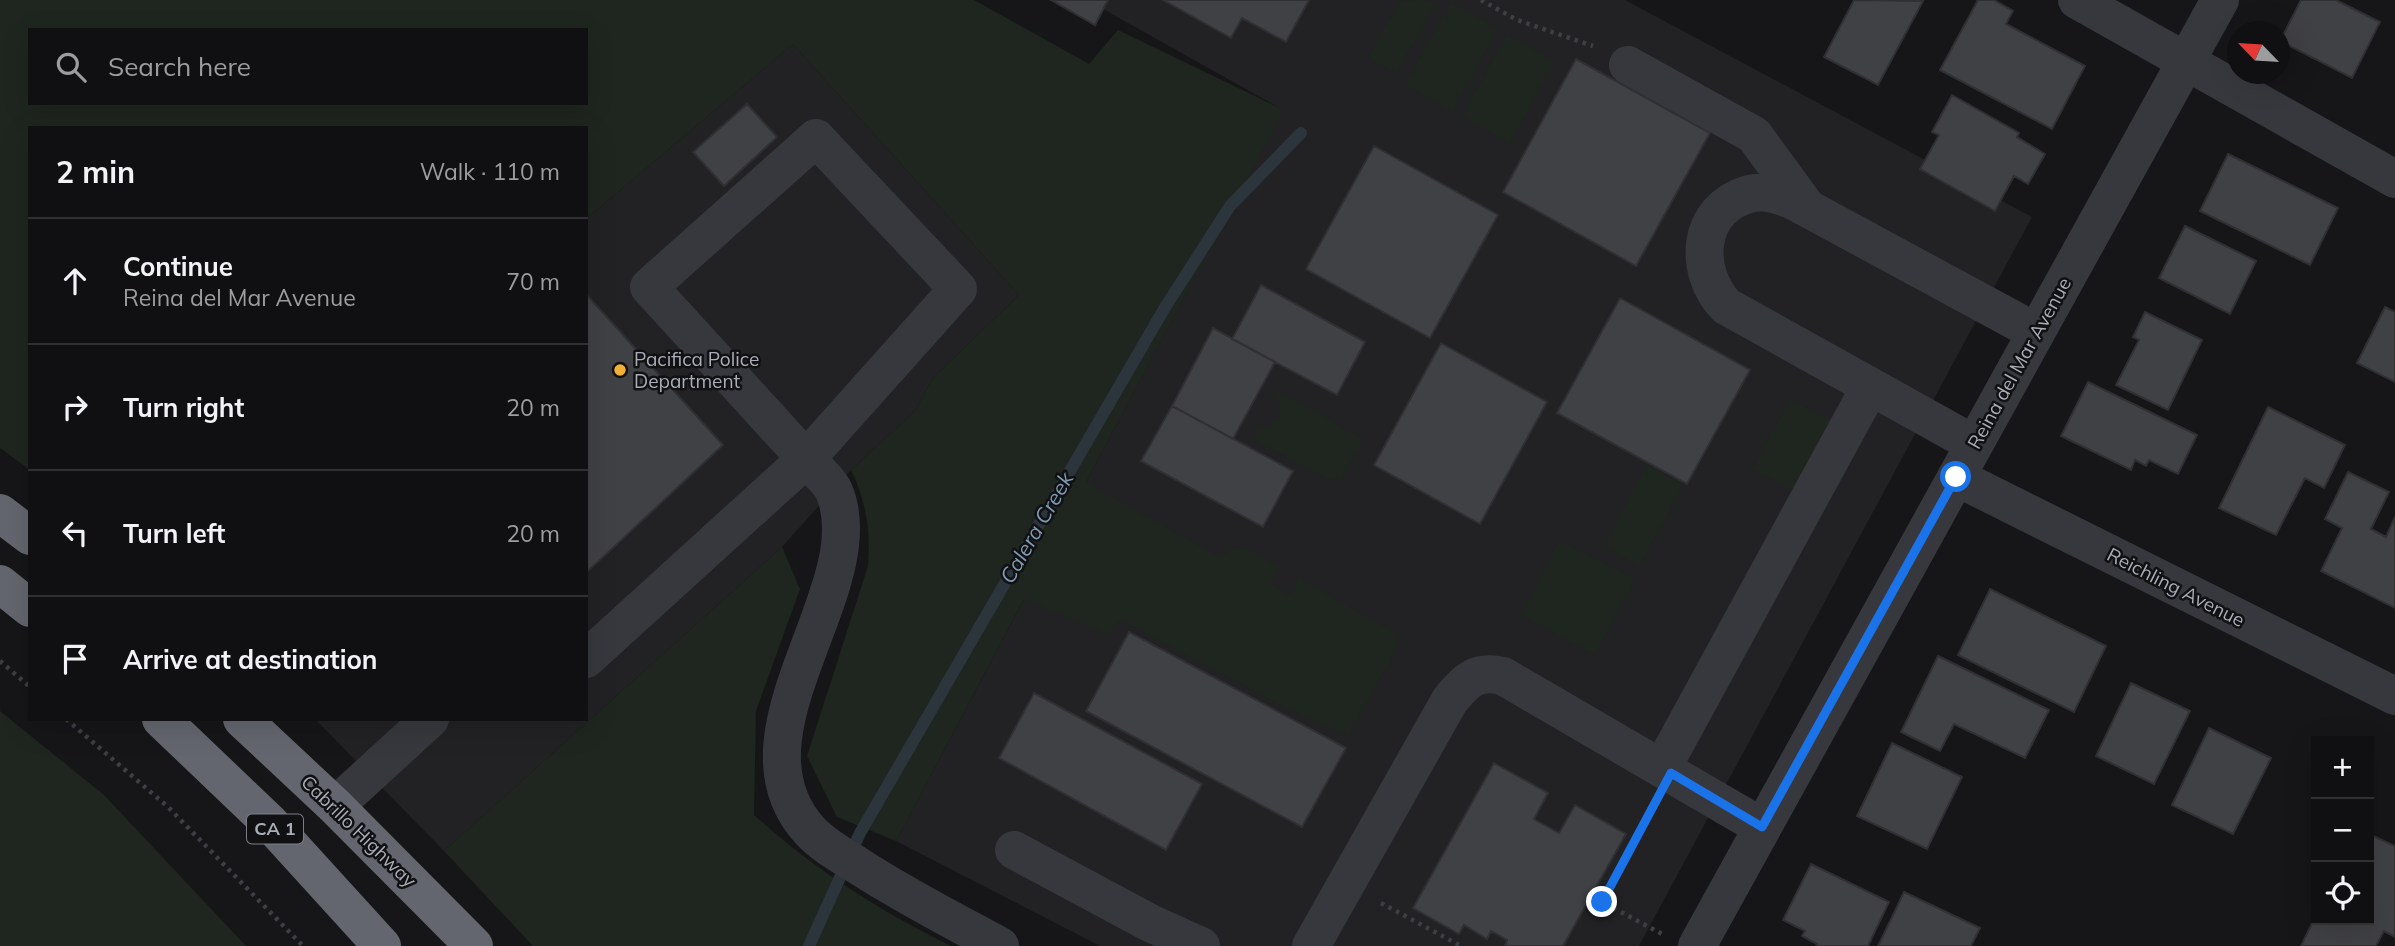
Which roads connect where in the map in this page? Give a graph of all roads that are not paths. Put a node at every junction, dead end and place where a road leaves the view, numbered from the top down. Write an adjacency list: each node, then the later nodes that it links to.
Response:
1 (2077, 0): 3 (street)
2 (2220, 0): 3 (street, Reina del Mar Avenue)
3 (2186, 61): 5 (street); 7 (street, Reina del Mar Avenue)
4 (1628, 65): 6 (street)
5 (2395, 179)
6 (1805, 205): 7 (street); 8 (street)
7 (2036, 332): 9 (street, Reina del Mar Avenue)
8 (1870, 387): 9 (street); 21 (street)
9 (1974, 444): 11 (street, Reina del Mar Avenue)
10 (806, 459): 10 (street); 16 (street); 28 (street)
11 (1956, 477): 17 (street, Reichling Avenue); 23 (street, Reina del Mar Avenue)
12 (0, 513): 13 (highway)
13 (28, 534)
14 (0, 584): 15 (highway)
15 (28, 606)
16 (588, 657)
17 (2395, 696)
18 (163, 721): 26 (highway, CA 1)
19 (244, 721): 22 (highway, Cabrillo Highway / CA 1)
20 (428, 721): 22 (street)
21 (1667, 771): 23 (street); 30 (street)
22 (335, 806): 27 (highway, Cabrillo Highway / CA 1)
23 (1762, 827): 25 (street, Reina del Mar Avenue)
24 (1014, 850): 29 (street)
25 (1684, 943)
26 (382, 946)
27 (474, 946)
28 (1000, 946)
29 (1201, 946)
30 (1311, 946)

